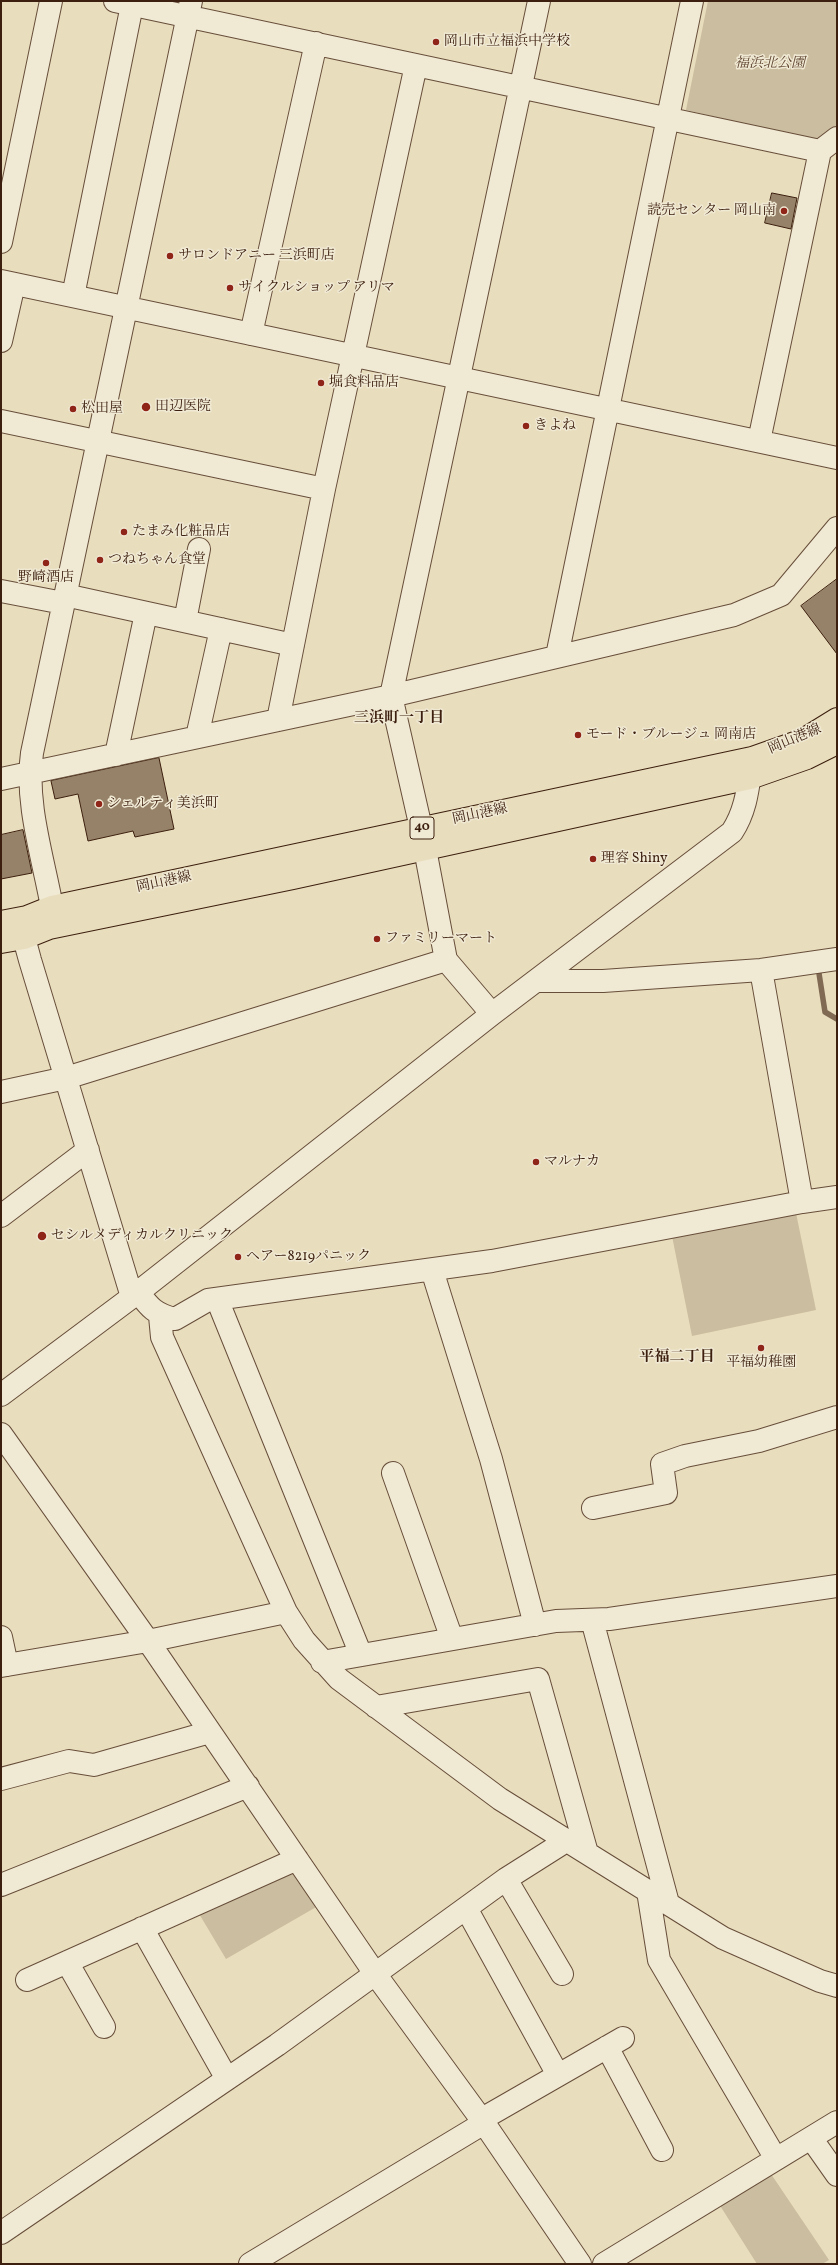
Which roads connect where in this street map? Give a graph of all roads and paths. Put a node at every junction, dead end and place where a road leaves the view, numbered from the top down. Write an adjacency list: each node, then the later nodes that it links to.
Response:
1 (51, 1): 11 (street)
2 (539, 1): 8 (street)
3 (692, 1): 9 (street)
4 (123, 3): 5 (street); 13 (street)
5 (189, 8): 6 (street); 14 (street)
6 (316, 43): 7 (street); 15 (street)
7 (416, 65): 8 (street); 17 (street)
8 (526, 89): 9 (street); 18 (street)
9 (667, 124): 10 (street); 19 (street)
10 (824, 152): 22 (street)
11 (1, 242)
12 (7, 282): 13 (street); 16 (street)
13 (73, 296): 14 (street)
14 (126, 307): 15 (street); 21 (street)
15 (251, 334): 17 (street)
16 (1, 341)
17 (354, 356): 18 (street); 24 (street)
18 (458, 377): 19 (street); 34 (street)
19 (608, 409): 22 (street); 33 (street)
20 (1, 421): 21 (street)
21 (97, 441): 24 (street); 28 (street)
22 (759, 441): 23 (street)
23 (837, 458)
24 (324, 489): 32 (street)
25 (837, 528): 33 (street)
26 (199, 549): 30 (street)
27 (1, 591): 28 (street)
28 (64, 599): 29 (street); 41 (street)
29 (146, 613): 30 (street); 39 (street)
30 (185, 621): 31 (street)
31 (221, 629): 32 (street); 37 (street)
32 (293, 645): 36 (street)
33 (557, 656): 34 (street)
34 (391, 696): 36 (street); 43 (street)
35 (837, 719): 40 (main road, 岡山港線 / 40)
36 (278, 720): 37 (street)
37 (197, 737): 39 (street)
38 (837, 743): 40 (main road, 岡山港線 / 40)
39 (116, 755): 41 (street)
40 (751, 768): 43 (main road, 岡山港線 / 40); 51 (street)
41 (29, 773): 42 (street); 44 (street)
42 (1, 779)
43 (423, 838): 44 (main road, 岡山港線 / 40); 48 (street)
44 (51, 918): 46 (main road, 岡山港線 / 40)
45 (1, 922): 46 (main road, 岡山港線 / 40)
46 (26, 927): 47 (main road, 岡山港線 / 40); 53 (street)
47 (1, 942)
48 (446, 960): 52 (street); 53 (street)
49 (824, 961): 50 (street)
50 (761, 970): 51 (street); 57 (street)
51 (536, 981): 52 (street)
52 (492, 1014): 60 (street)
53 (66, 1078): 54 (street); 55 (street)
54 (1, 1092)
55 (88, 1150): 58 (street); 60 (street)
56 (837, 1197): 57 (street)
57 (802, 1202): 59 (street)
58 (1, 1216)
59 (432, 1270): 61 (street); 70 (street)
60 (136, 1294): 62 (street); 63 (street)
61 (217, 1299): 62 (street); 75 (street)
62 (160, 1316): 69 (street)
63 (1, 1395)
64 (837, 1417): 67 (street)
65 (1, 1434): 74 (street)
66 (393, 1473): 73 (street)
67 (593, 1508)
68 (837, 1586): 71 (street)
69 (286, 1612): 74 (street); 76 (street)
70 (535, 1625): 71 (street); 73 (street)
71 (593, 1626): 88 (street)
72 (1, 1637): 77 (street)
73 (452, 1639): 75 (street)
74 (148, 1641): 77 (street); 79 (street)
75 (361, 1655): 76 (street)
76 (322, 1662): 78 (street)
77 (4, 1666)
78 (376, 1707): 82 (street); 83 (street)
79 (210, 1732): 80 (street); 81 (street)
80 (1, 1779)
81 (248, 1786): 84 (street); 86 (street)
82 (566, 1841): 83 (street); 85 (street)
83 (587, 1853): 87 (street)
84 (297, 1859): 90 (street); 93 (street)
85 (509, 1884): 89 (street); 92 (street)
86 (1, 1885)
87 (648, 1891): 88 (street); 103 (street)
88 (668, 1903): 95 (street)
89 (469, 1913): 93 (street); 97 (street)
90 (142, 1928): 91 (street); 98 (street)
91 (67, 1962): 94 (street); 96 (street)
92 (562, 1974)
93 (376, 1975): 98 (street); 99 (street)
94 (27, 1980)
95 (837, 1986)
96 (104, 2027)
97 (558, 2075): 99 (street); 102 (street)
98 (227, 2079): 105 (street)
99 (483, 2121): 106 (street); 107 (street)
100 (837, 2122): 101 (street)
101 (811, 2138): 103 (street); 104 (street)
102 (662, 2150)
103 (773, 2155): 108 (street)
104 (837, 2175)
105 (1, 2233)
106 (264, 2260)
107 (580, 2264)
108 (604, 2264)

